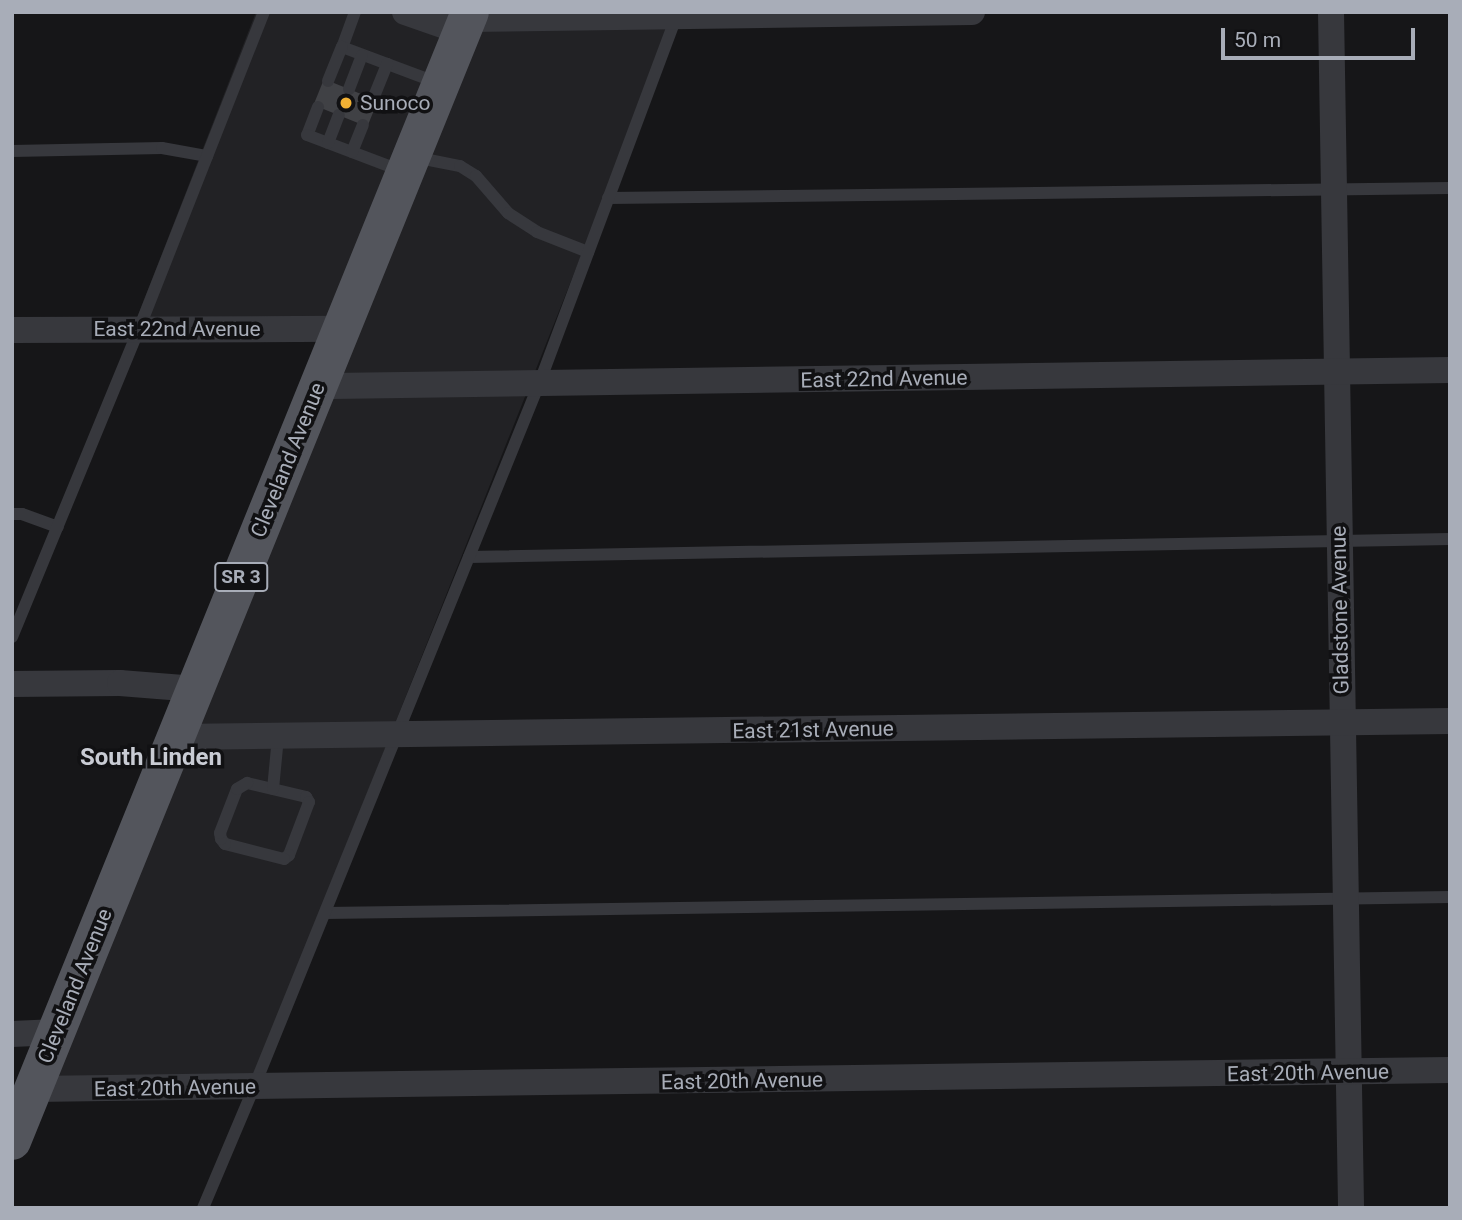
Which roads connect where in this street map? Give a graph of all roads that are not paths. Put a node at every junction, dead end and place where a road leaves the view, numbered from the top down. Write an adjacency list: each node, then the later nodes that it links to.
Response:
1 (264, 12): 21 (lane)
2 (355, 12): 8 (lane)
3 (405, 12): 7 (street)
4 (972, 12): 6 (street)
5 (1331, 12): 24 (street, Gladstone Avenue)
6 (677, 15): 7 (street); 25 (lane)
7 (466, 21): 12 (main road, Cleveland Avenue / SR 3)
8 (342, 47): 9 (lane); 11 (lane)
9 (362, 55): 10 (lane); 13 (lane)
10 (387, 64): 12 (lane); 14 (lane)
11 (328, 81)
12 (440, 84): 22 (main road, Cleveland Avenue / SR 3)
13 (349, 89)
14 (373, 99)
15 (318, 107): 18 (lane)
16 (339, 115): 18 (lane)
17 (363, 125): 20 (lane)
18 (328, 143): 20 (lane)
19 (12, 151): 21 (lane)
20 (352, 152): 22 (lane)
21 (207, 156): 27 (lane)
22 (407, 164): 26 (lane); 29 (main road, Cleveland Avenue / SR 3)
23 (1450, 188): 24 (lane)
24 (1333, 191): 25 (lane); 31 (street, Gladstone Avenue)
25 (608, 198): 26 (lane)
26 (588, 252): 33 (lane)
27 (139, 329): 28 (street, East 22nd Avenue); 29 (street, East 22nd Avenue); 35 (lane)
28 (12, 330)
29 (341, 330): 32 (main road, Cleveland Avenue / SR 3)
30 (1450, 370): 31 (street, East 22nd Avenue)
31 (1336, 372): 33 (street, East 22nd Avenue); 37 (street, Gladstone Avenue)
32 (319, 384): 33 (street, East 22nd Avenue); 41 (main road, Cleveland Avenue / SR 3)
33 (539, 384): 38 (lane)
34 (12, 514): 35 (lane)
35 (58, 527): 39 (lane)
36 (1450, 539): 37 (lane)
37 (1339, 540): 38 (lane); 43 (street, Gladstone Avenue)
38 (469, 557): 44 (lane)
39 (12, 637)
40 (12, 684): 41 (street)
41 (196, 689): 45 (main road, Cleveland Avenue / SR 3)
42 (1450, 721): 43 (street, East 21st Avenue)
43 (1341, 723): 44 (street, East 21st Avenue); 48 (street, Gladstone Avenue)
44 (397, 736): 46 (street, East 21st Avenue); 50 (lane)
45 (176, 737): 46 (street, East 21st Avenue); 51 (main road, Cleveland Avenue / SR 3)
46 (278, 737): 47 (lane)
47 (273, 789): 47 (lane)
48 (1346, 897): 49 (lane); 50 (lane); 54 (street, Gladstone Avenue)
49 (1450, 897)
50 (325, 913): 55 (lane)
51 (57, 1032): 52 (street); 56 (main road, Cleveland Avenue / SR 3)
52 (12, 1034)
53 (1450, 1070): 54 (street, East 20th Avenue)
54 (1347, 1072): 55 (street, East 20th Avenue); 59 (street, Gladstone Avenue)
55 (254, 1087): 56 (street, East 20th Avenue); 58 (lane)
56 (33, 1089): 57 (main road, Cleveland Avenue / SR 3)
57 (12, 1141)
58 (202, 1208)
59 (1351, 1208)

